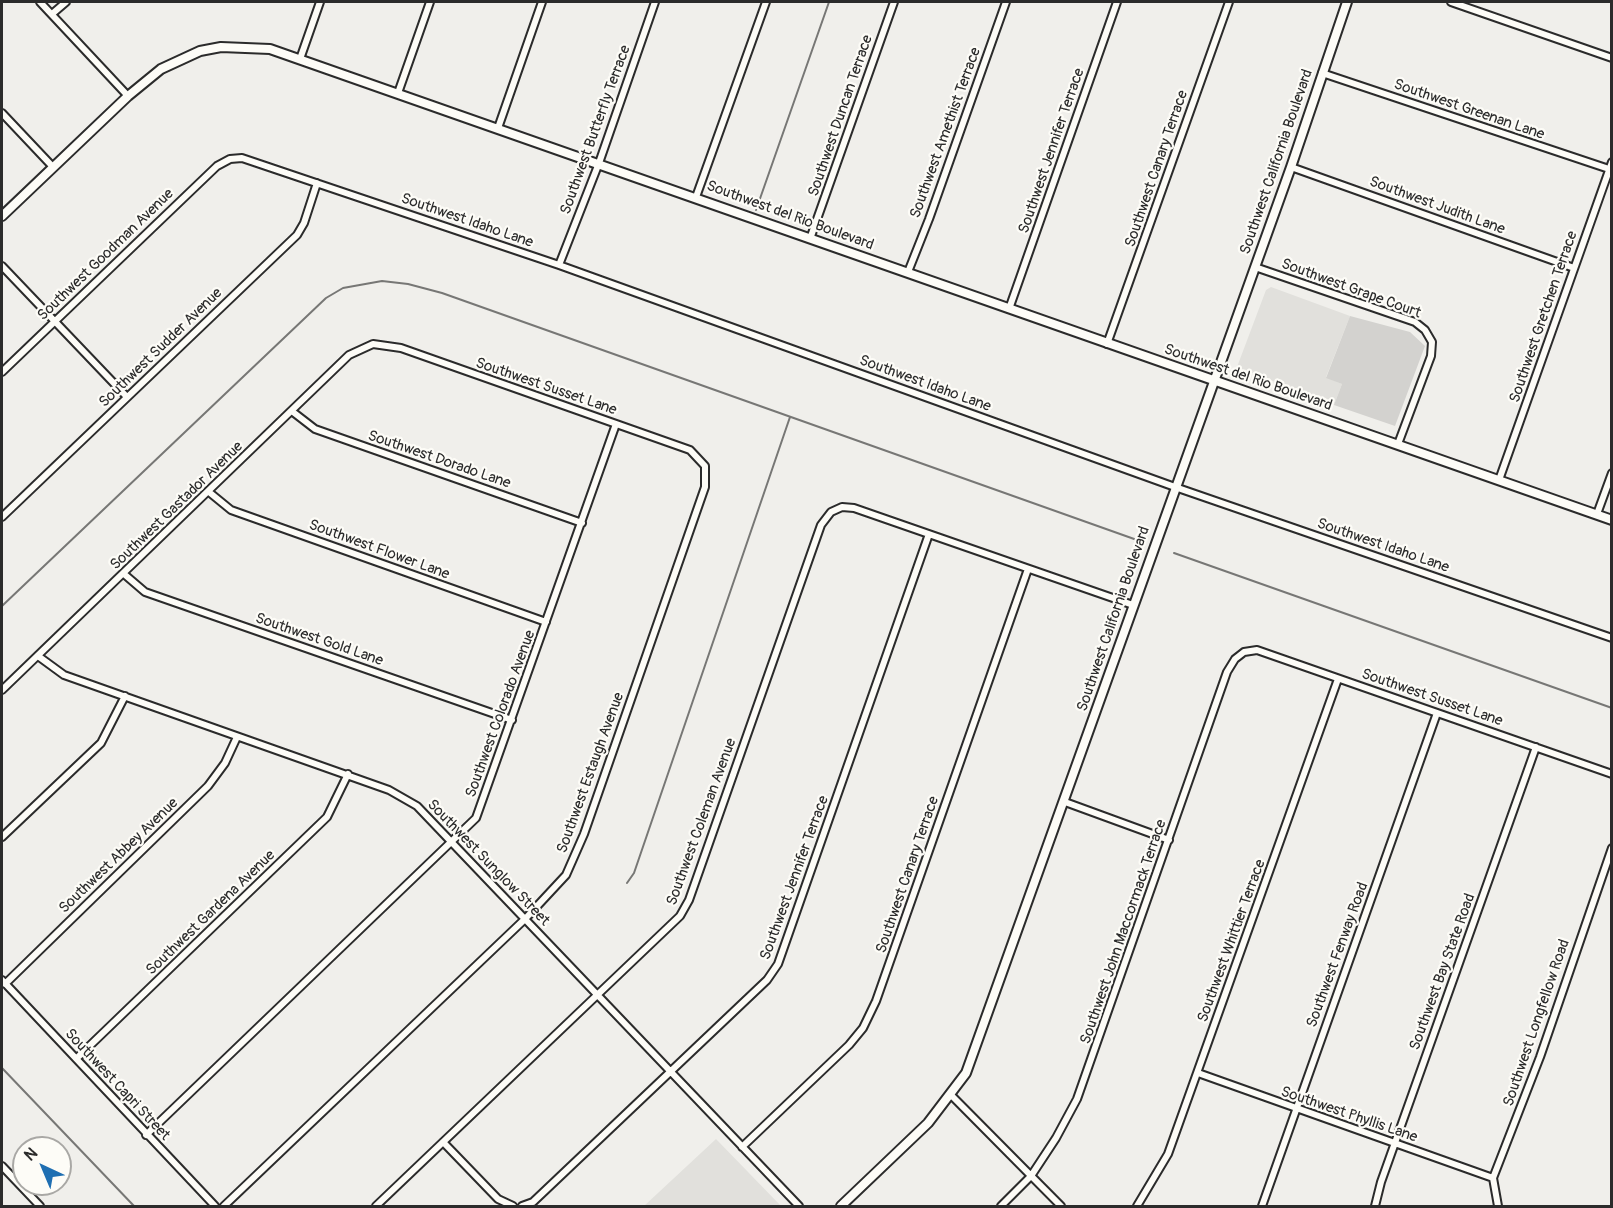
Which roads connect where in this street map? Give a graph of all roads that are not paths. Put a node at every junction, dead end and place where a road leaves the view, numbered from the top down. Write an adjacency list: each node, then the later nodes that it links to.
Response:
1 (40, 2): 14 (street)
2 (66, 2): 14 (street)
3 (320, 2): 16 (street)
4 (430, 2): 18 (street)
5 (542, 2): 21 (street)
6 (655, 2): 24 (street, Southwest Butterfly Terrace)
7 (766, 2): 29 (street)
8 (894, 2): 31 (street, Southwest Duncan Terrace)
9 (1006, 2): 36 (street, Southwest Amethist Terrace)
10 (1117, 2): 37 (street, Southwest Jennifer Terrace)
11 (1229, 2): 40 (street, Southwest Canary Terrace)
12 (1347, 2): 17 (street, Southwest California Boulevard)
13 (1451, 2): 15 (street)
14 (52, 14): 19 (street)
15 (1611, 58)
16 (300, 59): 18 (street, Southwest del Rio Boulevard); 19 (street, Southwest del Rio Boulevard)
17 (1322, 73): 26 (street, Southwest California Boulevard); 27 (street, Southwest Greenan Lane)
18 (398, 93): 21 (street, Southwest del Rio Boulevard)
19 (128, 96): 25 (street, Southwest del Rio Boulevard)
20 (2, 113): 25 (street)
21 (498, 128): 24 (street, Southwest del Rio Boulevard)
22 (230, 159): 28 (street, Southwest Idaho Lane); 38 (street, Southwest Goodman Avenue)
23 (1611, 162): 27 (street, Southwest Gretchen Terrace)
24 (599, 163): 29 (street, Southwest del Rio Boulevard); 33 (street, Southwest Butterfly Terrace)
25 (53, 167): 30 (street, Southwest del Rio Boulevard)
26 (1292, 167): 34 (street, Southwest California Boulevard); 35 (street, Southwest Judith Lane)
27 (1609, 169): 35 (street, Southwest Gretchen Terrace)
28 (317, 183): 33 (street, Southwest Idaho Lane); 43 (street, Southwest Sudder Avenue)
29 (696, 197): 31 (street, Southwest del Rio Boulevard)
30 (2, 216)
31 (810, 239): 36 (street, Southwest del Rio Boulevard)
32 (2, 266): 38 (street)
33 (559, 266): 50 (street, Southwest Idaho Lane)
34 (1255, 267): 42 (street, Southwest California Boulevard); 46 (street, Southwest Grape Court)
35 (1574, 268): 49 (street, Southwest Gretchen Terrace)
36 (908, 272): 37 (street, Southwest del Rio Boulevard)
37 (1009, 309): 40 (street, Southwest del Rio Boulevard)
38 (54, 322): 41 (street, Southwest Goodman Avenue); 43 (street)
39 (373, 344): 44 (street, Southwest Gastador Avenue); 45 (street, Southwest Susset Lane)
40 (1107, 344): 42 (street, Southwest del Rio Boulevard)
41 (2, 372)
42 (1213, 380): 46 (street, Southwest del Rio Boulevard); 50 (street, Southwest California Boulevard)
43 (127, 398): 53 (street, Southwest Sudder Avenue)
44 (293, 412): 51 (street, Southwest Gastador Avenue); 55 (street, Southwest Dorado Lane)
45 (616, 424): 47 (street, Southwest Susset Lane); 55 (street, Southwest Colorado Avenue)
46 (1398, 444): 49 (street, Southwest del Rio Boulevard)
47 (705, 466): 78 (street, Southwest Estaugh Avenue)
48 (1611, 473): 52 (street)
49 (1499, 480): 52 (street, Southwest del Rio Boulevard)
50 (1175, 487): 59 (street, Southwest California Boulevard); 61 (street, Southwest Idaho Lane)
51 (209, 492): 58 (street, Southwest Gastador Avenue); 60 (street, Southwest Flower Lane)
52 (1597, 514): 54 (street, Southwest del Rio Boulevard)
53 (2, 517)
54 (1611, 520)
55 (582, 523): 60 (street, Southwest Colorado Avenue)
56 (929, 534): 57 (street); 80 (street, Southwest Coleman Avenue); 82 (street, Southwest Jennifer Terrace)
57 (1028, 569): 59 (street); 89 (street, Southwest Canary Terrace)
58 (124, 574): 63 (street, Southwest Gastador Avenue); 68 (street, Southwest Gold Lane)
59 (1133, 604): 73 (street, Southwest California Boulevard)
60 (546, 622): 68 (street, Southwest Colorado Avenue)
61 (1611, 638)
62 (1244, 652): 64 (street, Southwest Susset Lane); 75 (street, Southwest John Maccormack Terrace)
63 (38, 656): 65 (street, Southwest Gastador Avenue); 66 (street, Southwest Sunglow Street)
64 (1338, 679): 67 (street, Southwest Susset Lane); 83 (street, Southwest Whittier Terrace)
65 (2, 690)
66 (124, 696): 69 (street, Southwest Sunglow Street); 74 (street)
67 (1437, 712): 70 (street, Southwest Susset Lane); 85 (street, Southwest Fenway Road)
68 (512, 720): 76 (street, Southwest Colorado Avenue)
69 (237, 737): 71 (street, Southwest Sunglow Street); 79 (street, Southwest Abbey Avenue)
70 (1536, 747): 72 (street, Southwest Susset Lane); 88 (street, Southwest Bay State Road)
71 (348, 774): 76 (street, Southwest Sunglow Street); 81 (street, Southwest Gardena Avenue)
72 (1611, 774)
73 (1065, 802): 75 (street); 84 (street, Southwest California Boulevard)
74 (2, 837)
75 (1169, 840): 91 (street, Southwest John Maccormack Terrace)
76 (453, 842): 78 (street, Southwest Sunglow Street); 86 (street, Southwest Colorado Avenue)
77 (1611, 848): 92 (street, Southwest Longfellow Road)
78 (526, 918): 80 (street, Southwest Sunglow Street); 95 (street, Southwest Estaugh Avenue)
79 (3, 982): 81 (street, Southwest Capri Street)
80 (597, 995): 82 (street, Southwest Sunglow Street); 87 (street, Southwest Coleman Avenue)
81 (77, 1058): 86 (street, Southwest Capri Street)
82 (670, 1071): 89 (street, Southwest Sunglow Street); 98 (street, Southwest Jennifer Terrace)
83 (1198, 1073): 85 (street, Southwest Phyllis Lane); 103 (street, Southwest Whittier Terrace)
84 (951, 1095): 91 (street); 100 (street, Southwest California Boulevard)
85 (1296, 1109): 88 (street, Southwest Phyllis Lane); 104 (street, Southwest Fenway Road)
86 (146, 1135): 94 (street, Southwest Capri Street)
87 (443, 1142): 96 (street, Southwest Coleman Avenue); 97 (street)
88 (1395, 1143): 92 (street, Southwest Phyllis Lane); 105 (street, Southwest Bay State Road)
89 (742, 1147): 99 (street, Southwest Sunglow Street)
90 (2, 1166): 93 (street)
91 (1031, 1176): 101 (street, Southwest John Maccormack Terrace); 102 (street)
92 (1493, 1178): 106 (street)
93 (40, 1206)
94 (215, 1206)
95 (224, 1206)
96 (376, 1206)
97 (513, 1206)
98 (522, 1206)
99 (799, 1206)
100 (841, 1206)
101 (1001, 1206)
102 (1061, 1206)
103 (1137, 1206)
104 (1262, 1206)
105 (1375, 1206)
106 (1498, 1206)

